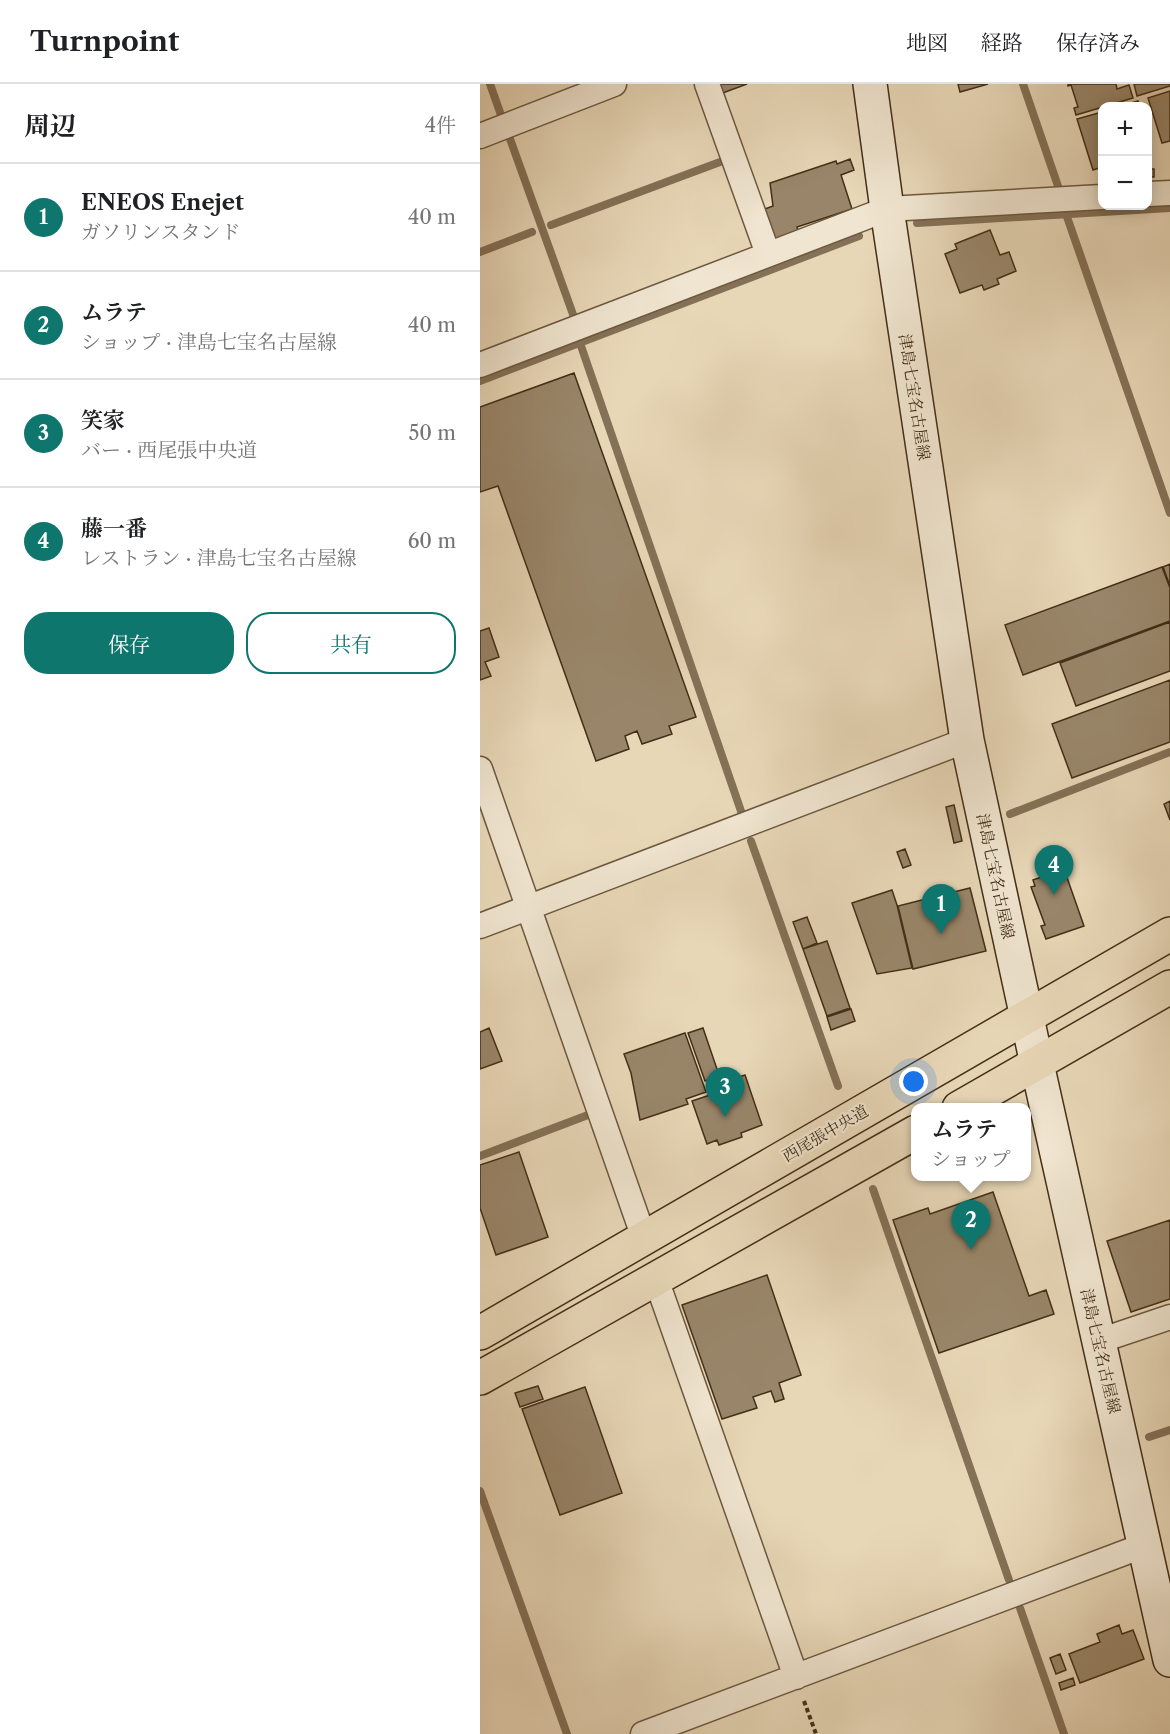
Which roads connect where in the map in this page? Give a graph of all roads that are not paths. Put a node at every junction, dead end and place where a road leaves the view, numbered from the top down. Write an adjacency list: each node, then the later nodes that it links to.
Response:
1 (614, 84): 4 (street)
2 (707, 84): 9 (street)
3 (870, 84): 8 (main road, 津島七宝名古屋線)
4 (480, 136)
5 (1170, 193): 6 (street)
6 (1152, 194)
7 (1098, 197): 8 (street)
8 (887, 209): 9 (street); 11 (main road, 津島七宝名古屋線)
9 (768, 254): 10 (street)
10 (480, 365)
11 (967, 740): 13 (street); 17 (main road, 津島七宝名古屋線)
12 (480, 769): 13 (street)
13 (528, 908): 14 (street); 21 (street)
14 (480, 926)
15 (1170, 934): 17 (main road, 西尾張中央道)
16 (1170, 987): 18 (main road)
17 (1026, 1016): 18 (main road, 津島七宝名古屋線); 21 (main road, 西尾張中央道)
18 (1037, 1064): 19 (main road); 25 (main road, 津島七宝名古屋線)
19 (966, 1103)
20 (911, 1134): 22 (main road)
21 (644, 1238): 24 (main road, 西尾張中央道)
22 (656, 1279): 26 (main road); 29 (street)
23 (1170, 1317): 25 (street)
24 (480, 1333)
25 (1099, 1341): 27 (main road, 津島七宝名古屋線)
26 (480, 1378)
27 (1144, 1545): 28 (main road, 津島七宝名古屋線); 29 (street)
28 (1170, 1659)
29 (796, 1677): 30 (street)
30 (644, 1734)

